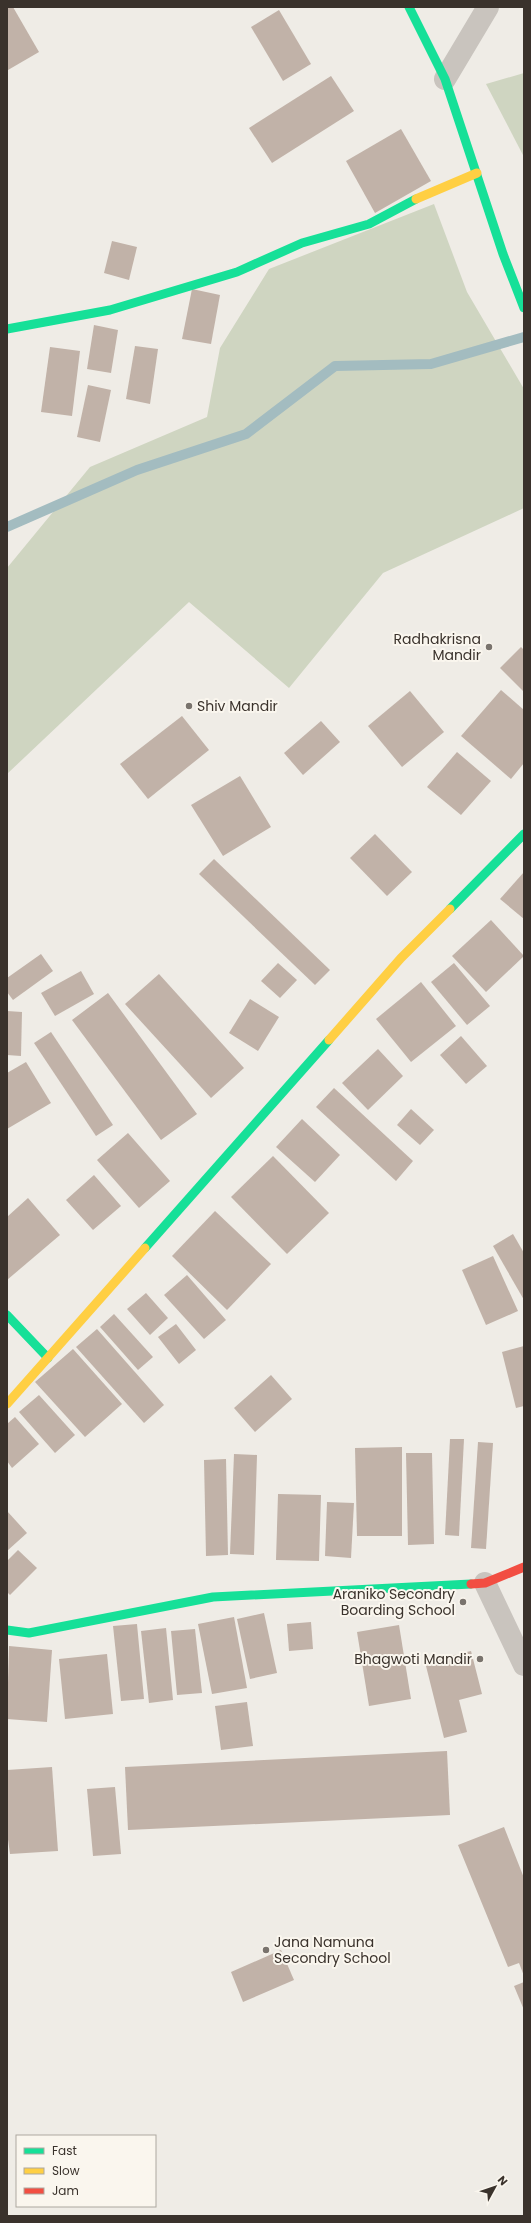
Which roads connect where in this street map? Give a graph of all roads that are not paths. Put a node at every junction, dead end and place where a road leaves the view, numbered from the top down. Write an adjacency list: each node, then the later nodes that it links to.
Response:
1 (409, 7): 3 (street)
2 (488, 7): 3 (street)
3 (445, 79): 4 (street)
4 (477, 173): 5 (street); 6 (street)
5 (524, 308)
6 (7, 329)
7 (524, 834): 9 (street)
8 (7, 1315): 9 (street)
9 (48, 1358): 10 (street)
10 (7, 1404)
11 (524, 1567): 12 (street)
12 (485, 1583): 13 (street); 14 (street)
13 (7, 1630)
14 (524, 1665)

